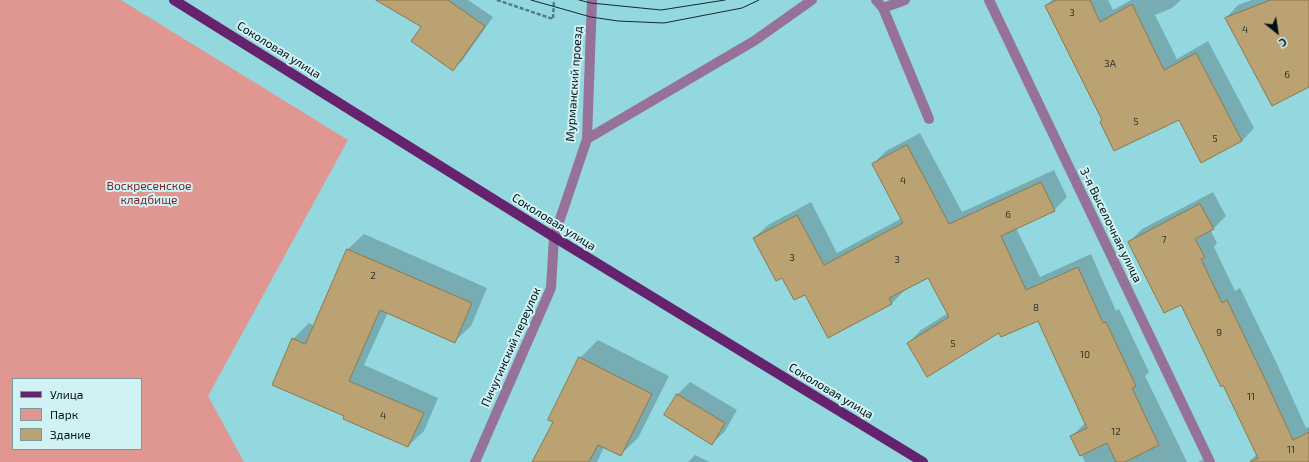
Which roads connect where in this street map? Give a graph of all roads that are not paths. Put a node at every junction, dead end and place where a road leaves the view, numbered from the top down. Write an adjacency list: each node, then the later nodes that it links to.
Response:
1 (174, 0): 10 (main road, Соколовая улица)
2 (592, 0): 9 (street, Мурманский проезд)
3 (812, 0): 9 (street)
4 (876, 0): 7 (street)
5 (905, 0): 7 (street)
6 (989, 0): 13 (street, 3-я Выселочная улица)
7 (883, 8): 8 (street)
8 (929, 119)
9 (587, 139): 10 (street, Мурманский проезд)
10 (554, 237): 11 (street, Пичугинский переулок); 12 (main road, Соколовая улица)
11 (475, 462)
12 (923, 462)
13 (1210, 462)

